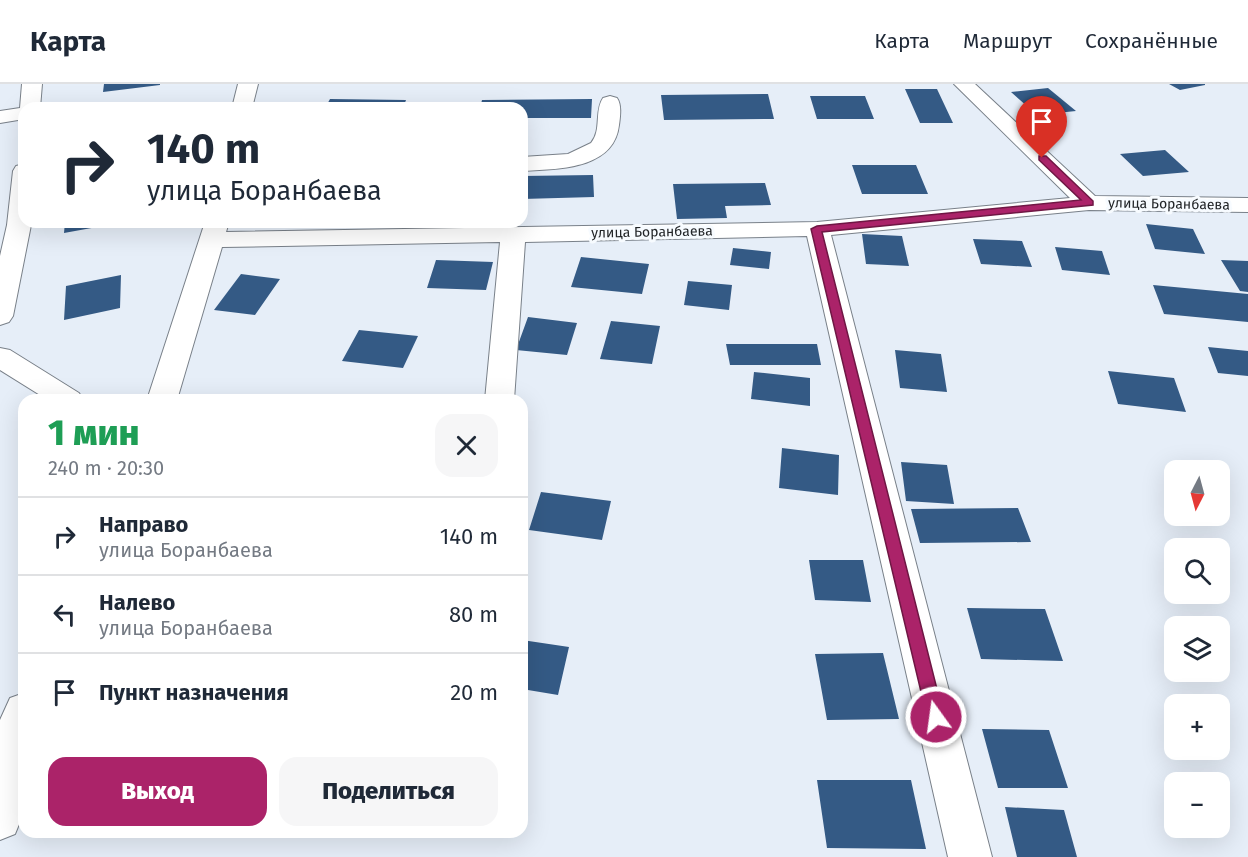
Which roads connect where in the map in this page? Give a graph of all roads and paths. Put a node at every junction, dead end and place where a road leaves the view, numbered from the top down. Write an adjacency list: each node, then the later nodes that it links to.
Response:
1 (32, 84): 4 (street)
2 (248, 84): 5 (street)
3 (964, 84): 10 (street, улица Боранбаева)
4 (30, 102)
5 (244, 102)
6 (610, 102): 9 (street)
7 (18, 114): 8 (street)
8 (0, 117)
9 (528, 164)
10 (1089, 203): 11 (street, улица Боранбаева); 13 (street, улица Боранбаева)
11 (1248, 205)
12 (18, 228): 16 (street)
13 (817, 229): 15 (street, улица Боранбаева); 25 (street)
14 (215, 231): 15 (street, улица Боранбаева); 19 (street)
15 (513, 235): 20 (street)
16 (0, 315)
17 (0, 357): 18 (street)
18 (59, 394)
19 (164, 394)
20 (500, 394)
21 (18, 724): 22 (street)
22 (0, 764)
23 (18, 778): 24 (street)
24 (0, 819)
25 (970, 857)

